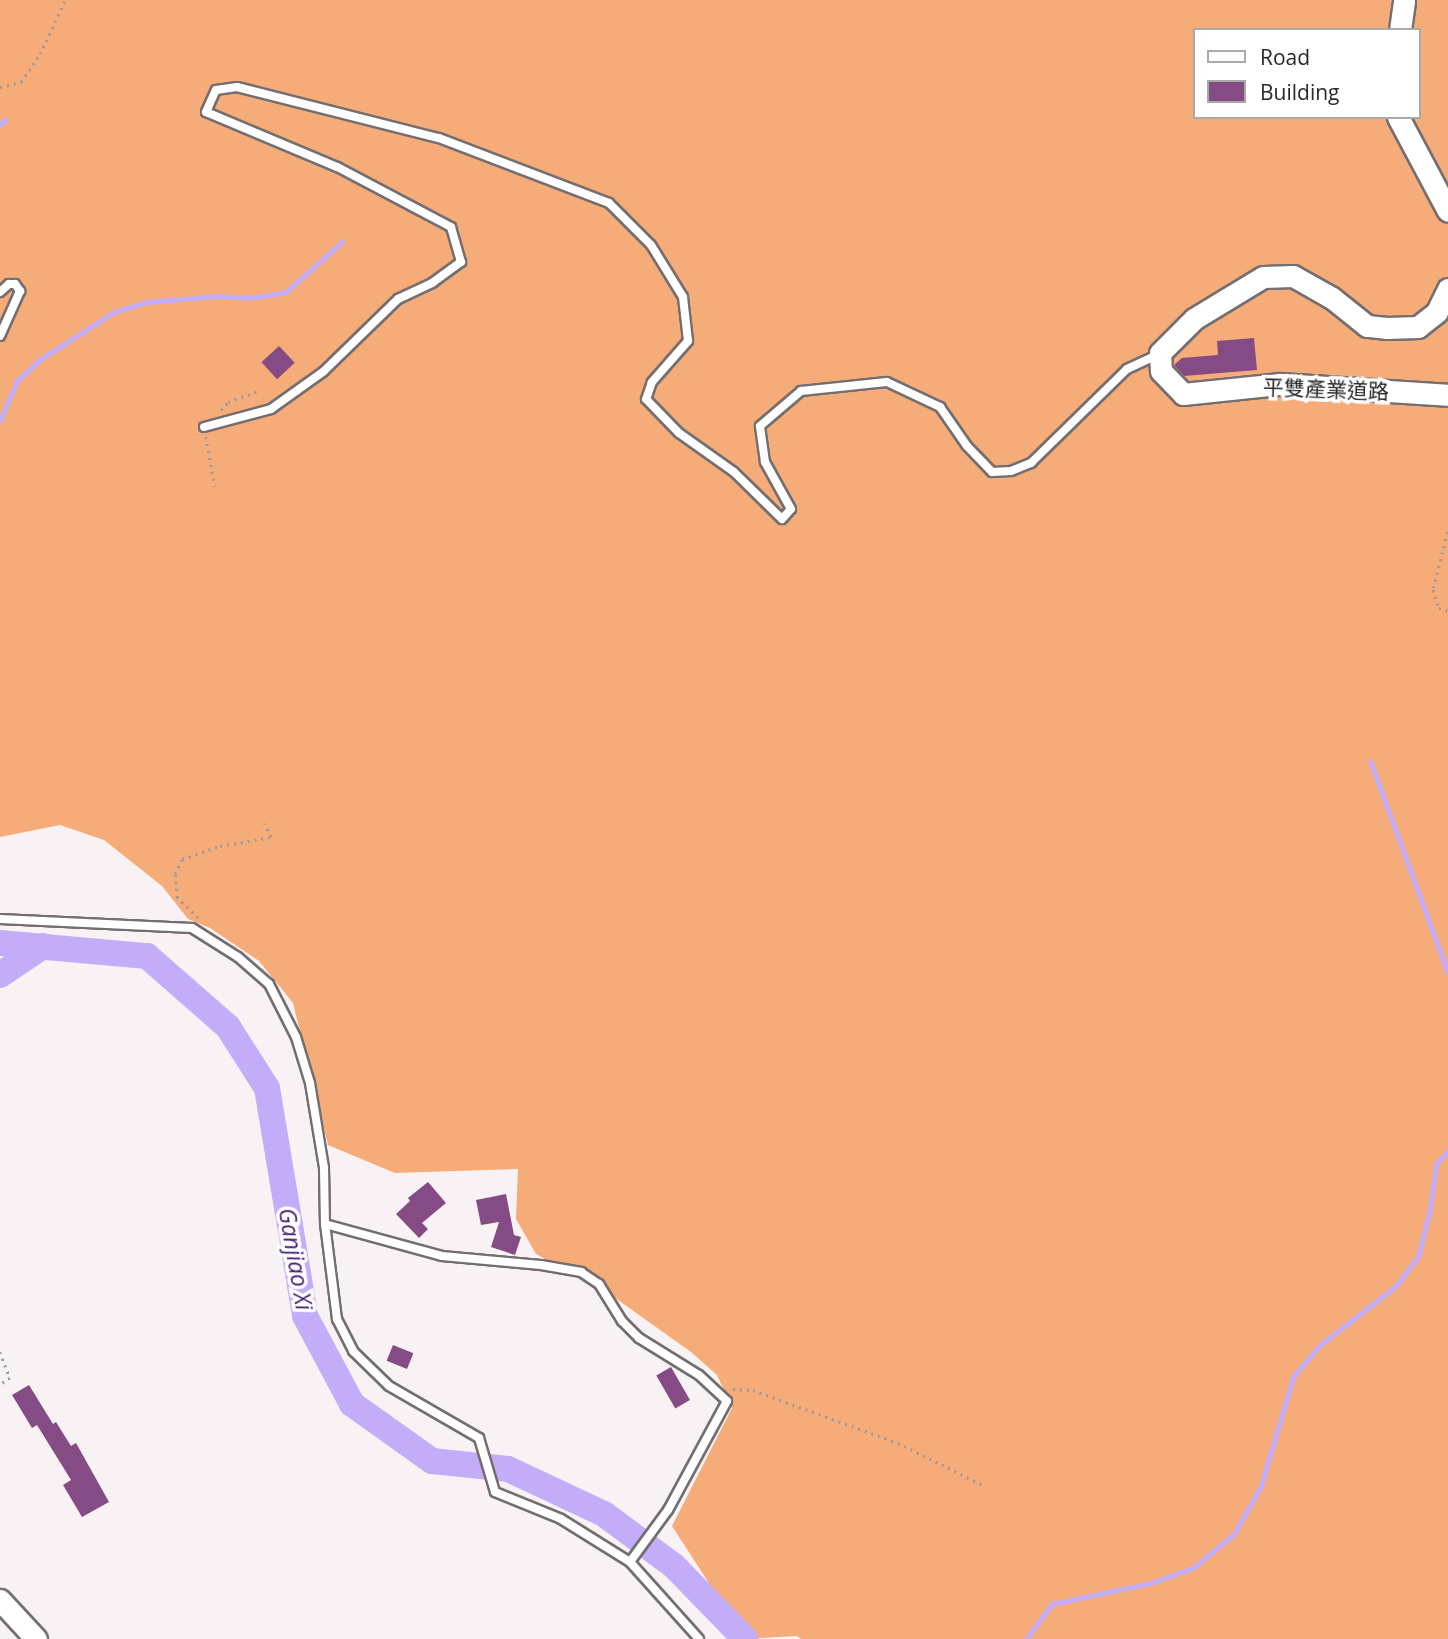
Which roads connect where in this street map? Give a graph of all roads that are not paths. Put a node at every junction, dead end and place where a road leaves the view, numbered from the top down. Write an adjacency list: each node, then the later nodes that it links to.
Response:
1 (1404, 0): 2 (street)
2 (1400, 28)
3 (1399, 119): 4 (street)
4 (1448, 211)
5 (1448, 289): 8 (street)
6 (0, 292): 7 (lane)
7 (0, 337)
8 (1160, 354): 9 (street, 平雙產業道路); 10 (lane)
9 (1448, 395)
10 (204, 427)
11 (0, 919): 12 (lane)
12 (325, 1224): 13 (lane); 13 (lane)
13 (630, 1562): 16 (lane)
14 (0, 1600): 15 (street)
15 (36, 1639)
16 (699, 1639)

